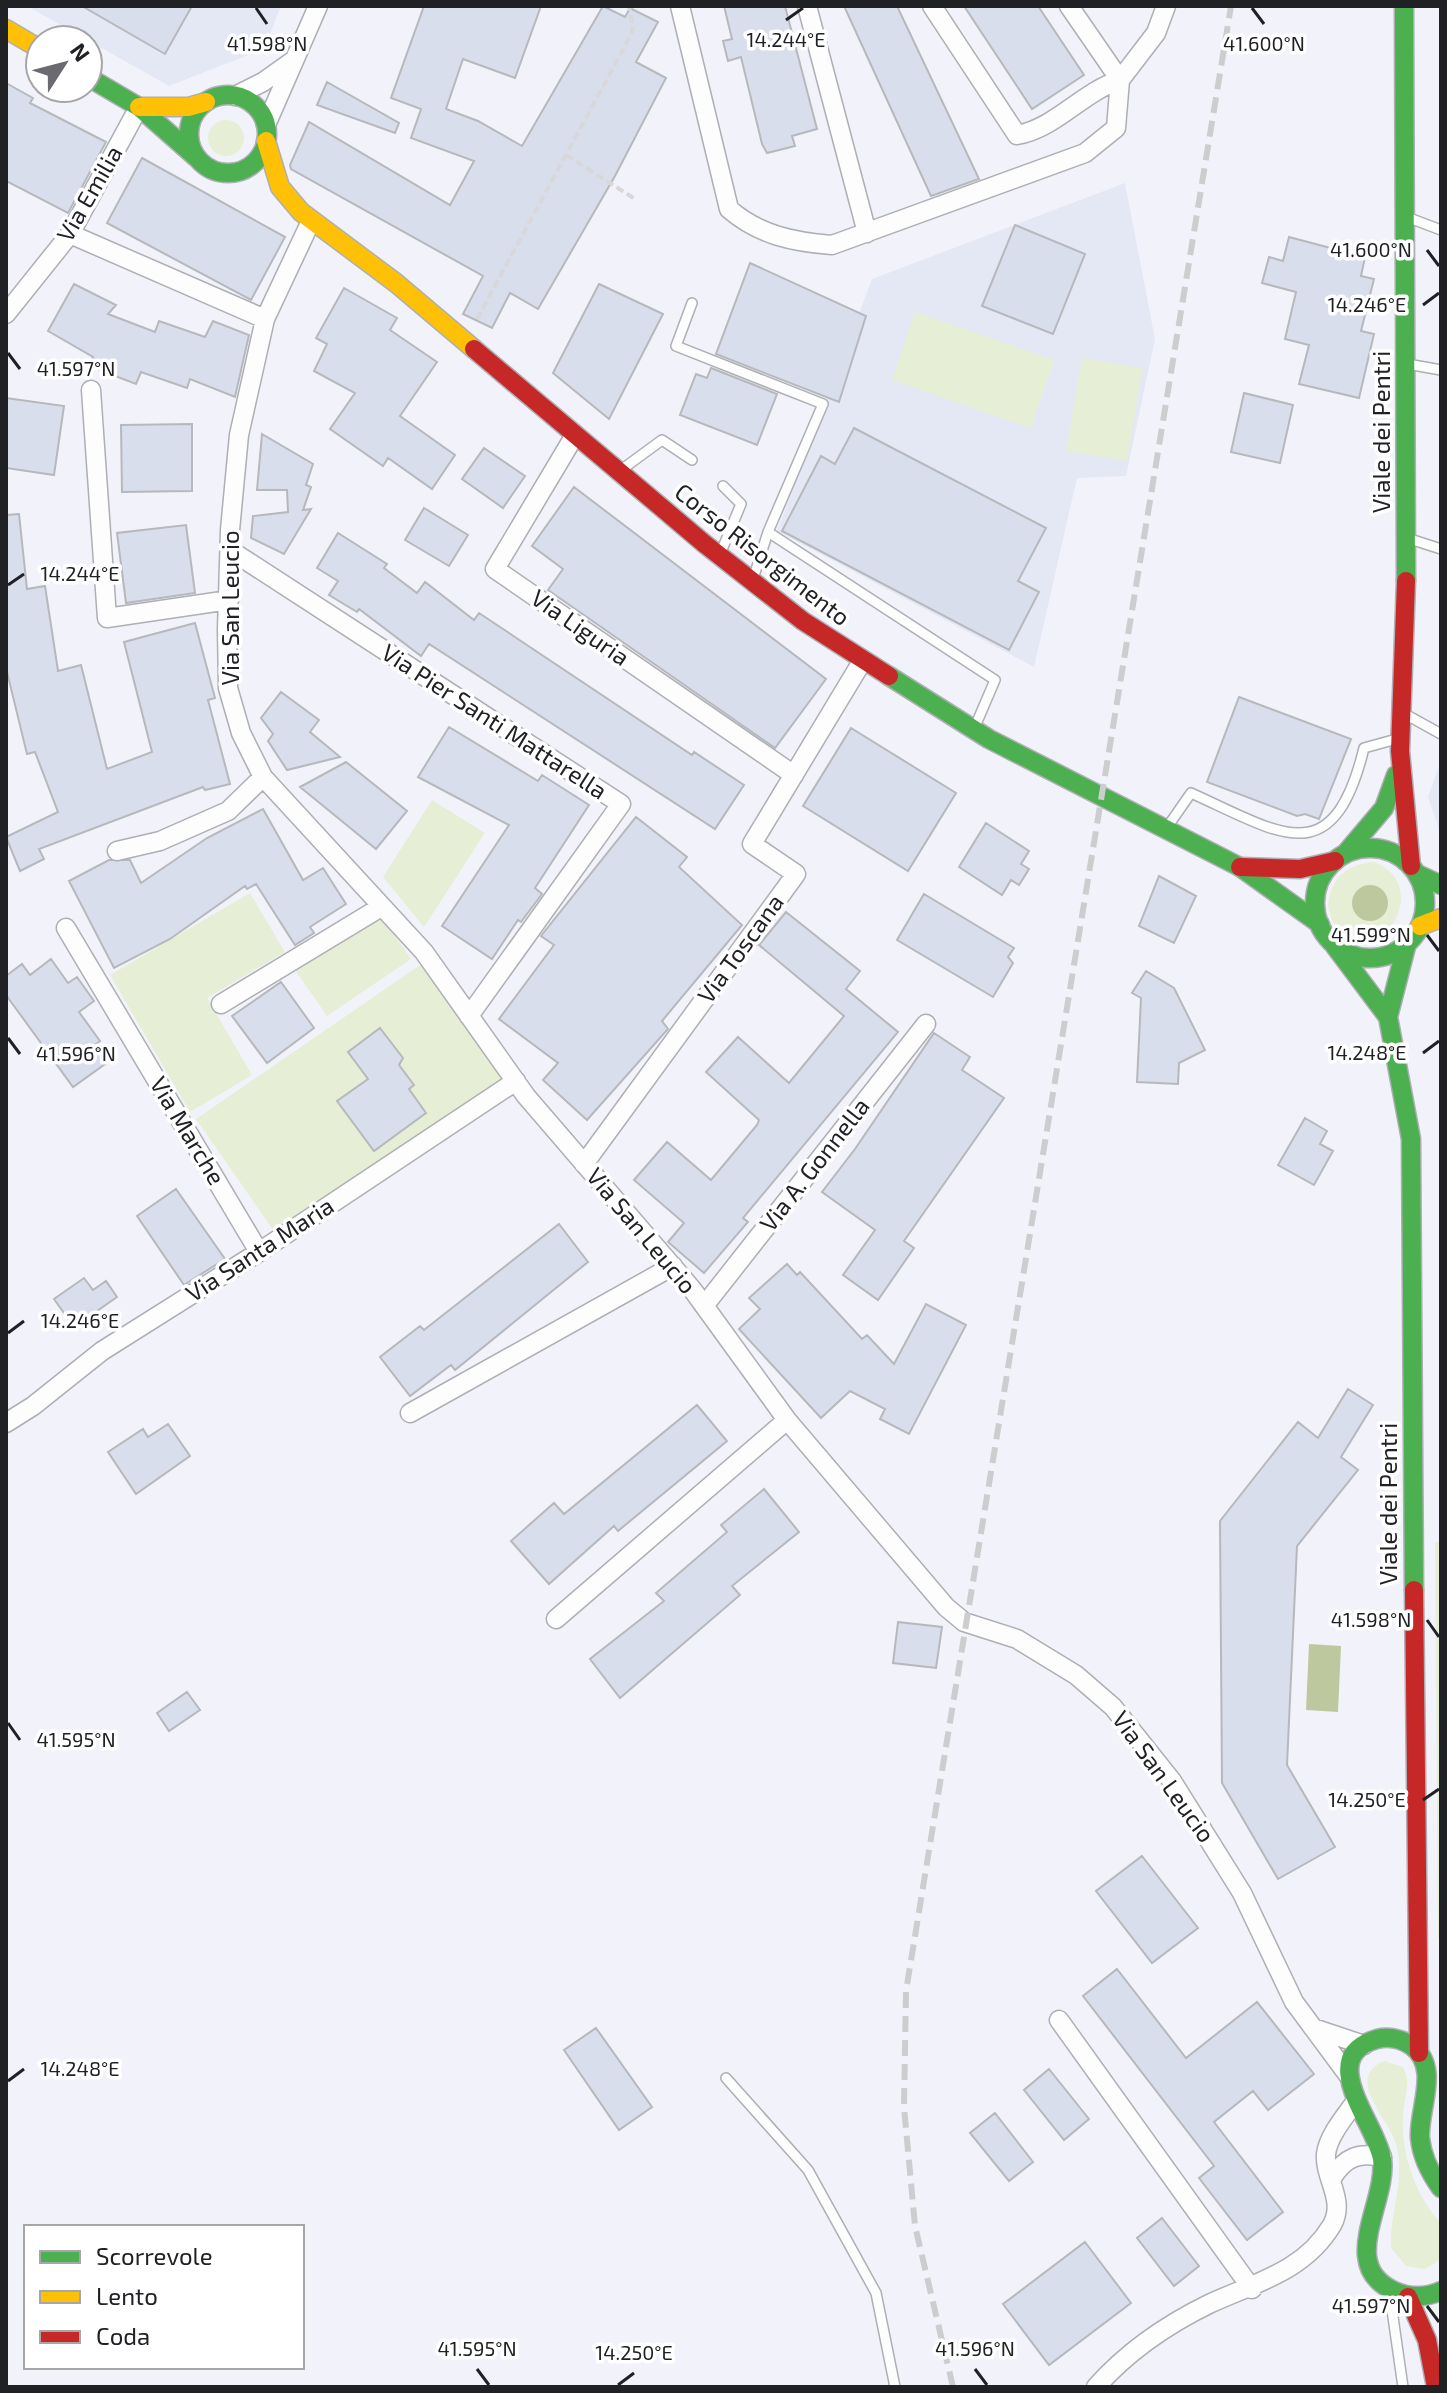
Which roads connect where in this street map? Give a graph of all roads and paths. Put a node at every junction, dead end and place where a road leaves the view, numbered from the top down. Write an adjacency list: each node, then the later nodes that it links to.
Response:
1 (318, 6): 11 (street)
2 (629, 6): 18 (path)
3 (680, 6): 25 (street)
4 (807, 6): 25 (street)
5 (932, 6): 12 (street)
6 (1069, 6): 12 (street)
7 (1166, 6): 12 (street)
8 (1404, 6): 23 (main road, Viale dei Pentri)
9 (6, 29): 10 (main road)
10 (24, 40)
11 (294, 60): 14 (street); 17 (street)
12 (1120, 80): 25 (street)
13 (104, 86): 16 (main road)
14 (235, 96): 15 (main road); 17 (main road)
15 (206, 102): 16 (main road); 19 (main road)
16 (139, 107): 19 (main road); 26 (street, Via Emilia)
17 (266, 133): 20 (main road); 22 (main road, Corso Risorgimento)
18 (566, 155): 21 (path); 30 (path)
19 (198, 159): 20 (main road)
20 (231, 173): 22 (main road, Corso Risorgimento)
21 (635, 199)
22 (306, 216): 29 (street, Via San Leucio); 30 (main road, Corso Risorgimento)
23 (1405, 217): 24 (lane); 31 (main road, Viale dei Pentri)
24 (1441, 230)
25 (867, 233)
26 (70, 234): 28 (street, Via Emilia); 29 (street)
27 (692, 303): 38 (lane)
28 (6, 314)
29 (265, 319): 41 (street, Via San Leucio)
30 (464, 342): 34 (main road, Corso Risorgimento)
31 (1406, 364): 32 (lane); 39 (main road, Viale dei Pentri)
32 (1441, 370)
33 (91, 390): 44 (street)
34 (575, 435): 36 (main road, Corso Risorgimento); 51 (street, Via Liguria)
35 (692, 460): 36 (lane)
36 (618, 472): 42 (main road, Corso Risorgimento)
37 (723, 486): 42 (lane)
38 (768, 532): 43 (lane); 47 (lane)
39 (1407, 538): 40 (lane); 46 (main road, Viale dei Pentri)
40 (1441, 549)
41 (230, 550): 44 (street, Via San Leucio); 66 (street, Via Pier Santi Mattarella)
42 (719, 556): 43 (main road, Corso Risorgimento)
43 (752, 583): 45 (main road, Corso Risorgimento)
44 (229, 600): 52 (street, Via San Leucio)
45 (863, 660): 47 (main road, Corso Risorgimento); 51 (street, Via Toscana)
46 (1402, 712): 48 (lane); 49 (main road, Viale dei Pentri)
47 (974, 729): 53 (main road, Corso Risorgimento)
48 (1441, 734)
49 (1401, 739): 50 (main road, Viale dei Pentri); 53 (lane)
50 (1401, 762): 55 (main road, Viale dei Pentri); 57 (main road, Viale dei Pentri)
51 (794, 775): 70 (street, Via Toscana)
52 (263, 777): 54 (street); 59 (street, Via San Leucio)
53 (1165, 830): 56 (main road, Corso Risorgimento)
54 (117, 851)
55 (1340, 858): 56 (main road, Corso Risorgimento); 57 (main road); 63 (main road)
56 (1240, 867): 63 (main road, Corso Risorgimento)
57 (1414, 870): 58 (main road); 61 (main road)
58 (1441, 885)
59 (381, 907): 65 (street); 66 (street, Via San Leucio)
60 (1441, 918): 61 (main road)
61 (1420, 926): 64 (main road)
62 (66, 928): 71 (street, Via Marche)
63 (1325, 932): 64 (main road); 67 (main road, Viale dei Pentri)
64 (1407, 943): 67 (main road, Viale dei Pentri)
65 (221, 1004)
66 (469, 1016): 69 (street, Via San Leucio)
67 (1388, 1017): 78 (main road, Viale dei Pentri)
68 (926, 1024): 73 (street, Via A. Gonnella)
69 (516, 1081): 70 (street, Via San Leucio); 71 (street, Via Santa Maria)
70 (584, 1164): 72 (street, Via San Leucio)
71 (259, 1252): 76 (street, Via Santa Maria)
72 (673, 1266): 73 (street, Via San Leucio); 74 (street)
73 (704, 1306): 75 (street, Via San Leucio)
74 (410, 1413)
75 (787, 1420): 77 (street); 80 (street, Via San Leucio)
76 (6, 1423)
77 (556, 1619)
78 (1417, 1994): 81 (main road, Viale dei Pentri); 83 (main road, Viale dei Pentri)
79 (1059, 2020): 90 (street)
80 (1313, 2028): 82 (street); 84 (street, Via San Leucio)
81 (1387, 2037): 82 (main road); 83 (main road)
82 (1364, 2045): 84 (main road)
83 (1419, 2053): 89 (main road, Viale dei Pentri)
84 (1348, 2075): 86 (main road)
85 (726, 2078): 94 (lane)
86 (1356, 2101): 87 (main road); 88 (street)
87 (1382, 2157): 88 (street); 91 (main road)
88 (1332, 2178): 90 (street)
89 (1441, 2188)
90 (1252, 2289): 95 (street)
91 (1388, 2289): 93 (main road); 96 (lane)
92 (1441, 2291): 93 (main road)
93 (1408, 2297): 97 (main road)
94 (895, 2387)
95 (1096, 2387)
96 (1403, 2387)
97 (1436, 2387)

